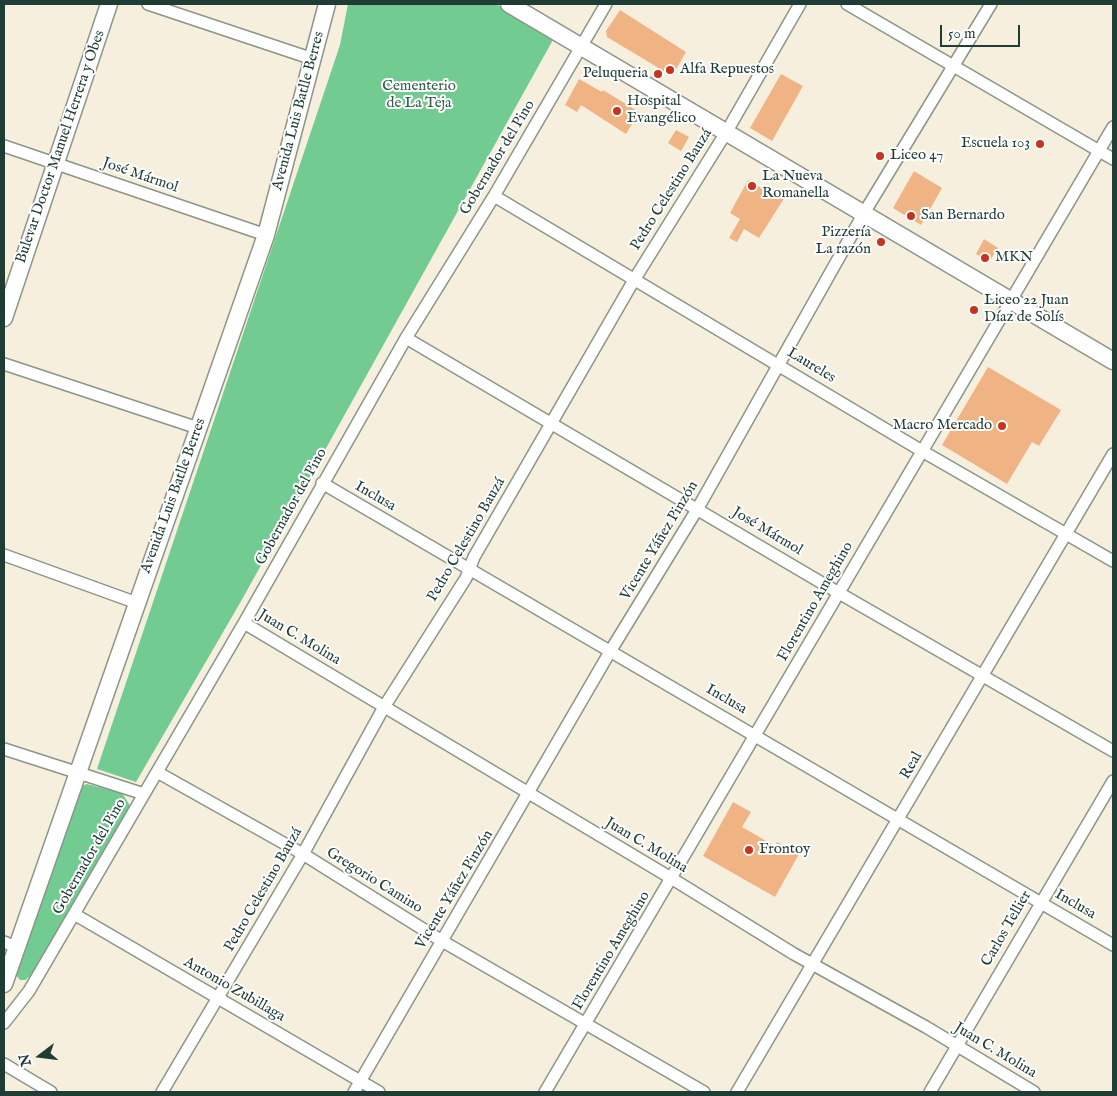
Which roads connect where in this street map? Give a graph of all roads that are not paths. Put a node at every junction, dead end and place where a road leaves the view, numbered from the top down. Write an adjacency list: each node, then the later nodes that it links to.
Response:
1 (109, 4): 17 (main road, Bulevar Doctor Manuel Herrera y Obes)
2 (148, 4): 10 (street)
3 (328, 4): 10 (main road, Avenida Luis Batlle Berres)
4 (509, 4): 9 (main road)
5 (606, 4): 9 (street, Gobernador del Pino)
6 (800, 4): 13 (street, Pedro Celestino Bauzá)
7 (847, 4): 11 (street)
8 (991, 4): 11 (street, Vicente Yáñez Pinzón)
9 (581, 46): 13 (main road); 18 (street, Gobernador del Pino)
10 (313, 58): 20 (main road, Avenida Luis Batlle Berres)
11 (955, 65): 15 (street); 19 (street, Vicente Yáñez Pinzón)
12 (1113, 127): 15 (street, Florentino Ameghino)
13 (727, 131): 19 (main road); 21 (street, Pedro Celestino Bauzá)
14 (4, 146): 17 (street, José Mármol)
15 (1099, 151): 16 (street); 22 (street, Florentino Ameghino)
16 (1113, 159)
17 (54, 163): 20 (street, José Mármol); 23 (main road, Bulevar Doctor Manuel Herrera y Obes)
18 (494, 196): 21 (street, Laureles); 24 (street, Gobernador del Pino)
19 (864, 213): 22 (main road); 27 (street, Vicente Yáñez Pinzón)
20 (266, 235): 29 (main road, Avenida Luis Batlle Berres)
21 (634, 280): 27 (street, Laureles); 28 (street, Pedro Celestino Bauzá)
22 (1011, 300): 25 (main road); 30 (street, Florentino Ameghino)
23 (4, 318)
24 (406, 338): 28 (street, José Mármol); 32 (street, Gobernador del Pino)
25 (1113, 361)
26 (4, 364): 29 (street)
27 (781, 364): 30 (street, Laureles); 33 (street, Vicente Yáñez Pinzón)
28 (552, 424): 33 (street, José Mármol); 37 (street, Pedro Celestino Bauzá)
29 (198, 428): 39 (main road, Avenida Luis Batlle Berres)
30 (922, 450): 34 (street, Laureles); 38 (street, Florentino Ameghino)
31 (1113, 454): 34 (street, Real)
32 (322, 483): 37 (street, Inclusa); 40 (street, Gobernador del Pino)
33 (698, 508): 38 (street, José Mármol); 41 (street, Vicente Yáñez Pinzón)
34 (1066, 533): 36 (street, Laureles); 42 (street, Real)
35 (4, 555): 39 (street)
36 (1113, 561)
37 (469, 569): 41 (street, Inclusa); 43 (street, Pedro Celestino Bauzá)
38 (839, 593): 42 (street, José Mármol); 44 (street, Florentino Ameghino)
39 (137, 602): 48 (main road, Avenida Luis Batlle Berres)
40 (244, 623): 43 (street, Juan C. Molina); 47 (street, Gobernador del Pino)
41 (611, 650): 44 (street, Inclusa); 51 (street, Vicente Yáñez Pinzón)
42 (982, 676): 46 (street, José Mármol); 52 (street, Real)
43 (384, 706): 51 (street, Juan C. Molina); 53 (street, Pedro Celestino Bauzá)
44 (756, 735): 52 (street, Inclusa); 54 (street, Florentino Ameghino)
45 (4, 749): 48 (street)
46 (1113, 751)
47 (157, 772): 50 (street, Gobernador del Pino); 53 (street, Gregorio Camino)
48 (78, 774): 50 (street); 58 (main road, Avenida Luis Batlle Berres)
49 (1113, 781): 55 (street, Carlos Tellier)
50 (144, 794): 56 (street, Gobernador del Pino)
51 (529, 794): 54 (street, Juan C. Molina); 57 (street, Vicente Yáñez Pinzón)
52 (899, 819): 55 (street, Inclusa); 60 (street, Real)
53 (302, 854): 57 (street, Gregorio Camino); 62 (street, Pedro Celestino Bauzá)
54 (671, 878): 60 (street, Juan C. Molina); 64 (street, Florentino Ameghino)
55 (1040, 902): 59 (street, Inclusa); 65 (street, Carlos Tellier)
56 (74, 914): 62 (street, Antonio Zubillaga); 63 (street, Gobernador del Pino)
57 (442, 941): 64 (street, Gregorio Camino); 67 (street, Vicente Yáñez Pinzón)
58 (10, 944): 61 (main road, Avenida Luis Batlle Berres)
59 (1113, 945)
60 (813, 964): 65 (street, Juan C. Molina); 74 (street, Real)
61 (4, 984)
62 (218, 999): 67 (street, Antonio Zubillaga); 69 (street, Pedro Celestino Bauzá)
63 (4, 1023)
64 (586, 1023): 72 (street, Florentino Ameghino); 73 (street, Gregorio Camino)
65 (956, 1046): 75 (street, Carlos Tellier); 76 (street, Juan C. Molina)
66 (4, 1064): 68 (street)
67 (360, 1081): 70 (street, Vicente Yáñez Pinzón); 71 (street, Antonio Zubillaga)
68 (51, 1092)
69 (162, 1092)
70 (354, 1092)
71 (379, 1092)
72 (546, 1092)
73 (704, 1092)
74 (738, 1092)
75 (930, 1092)
76 (1034, 1092)

